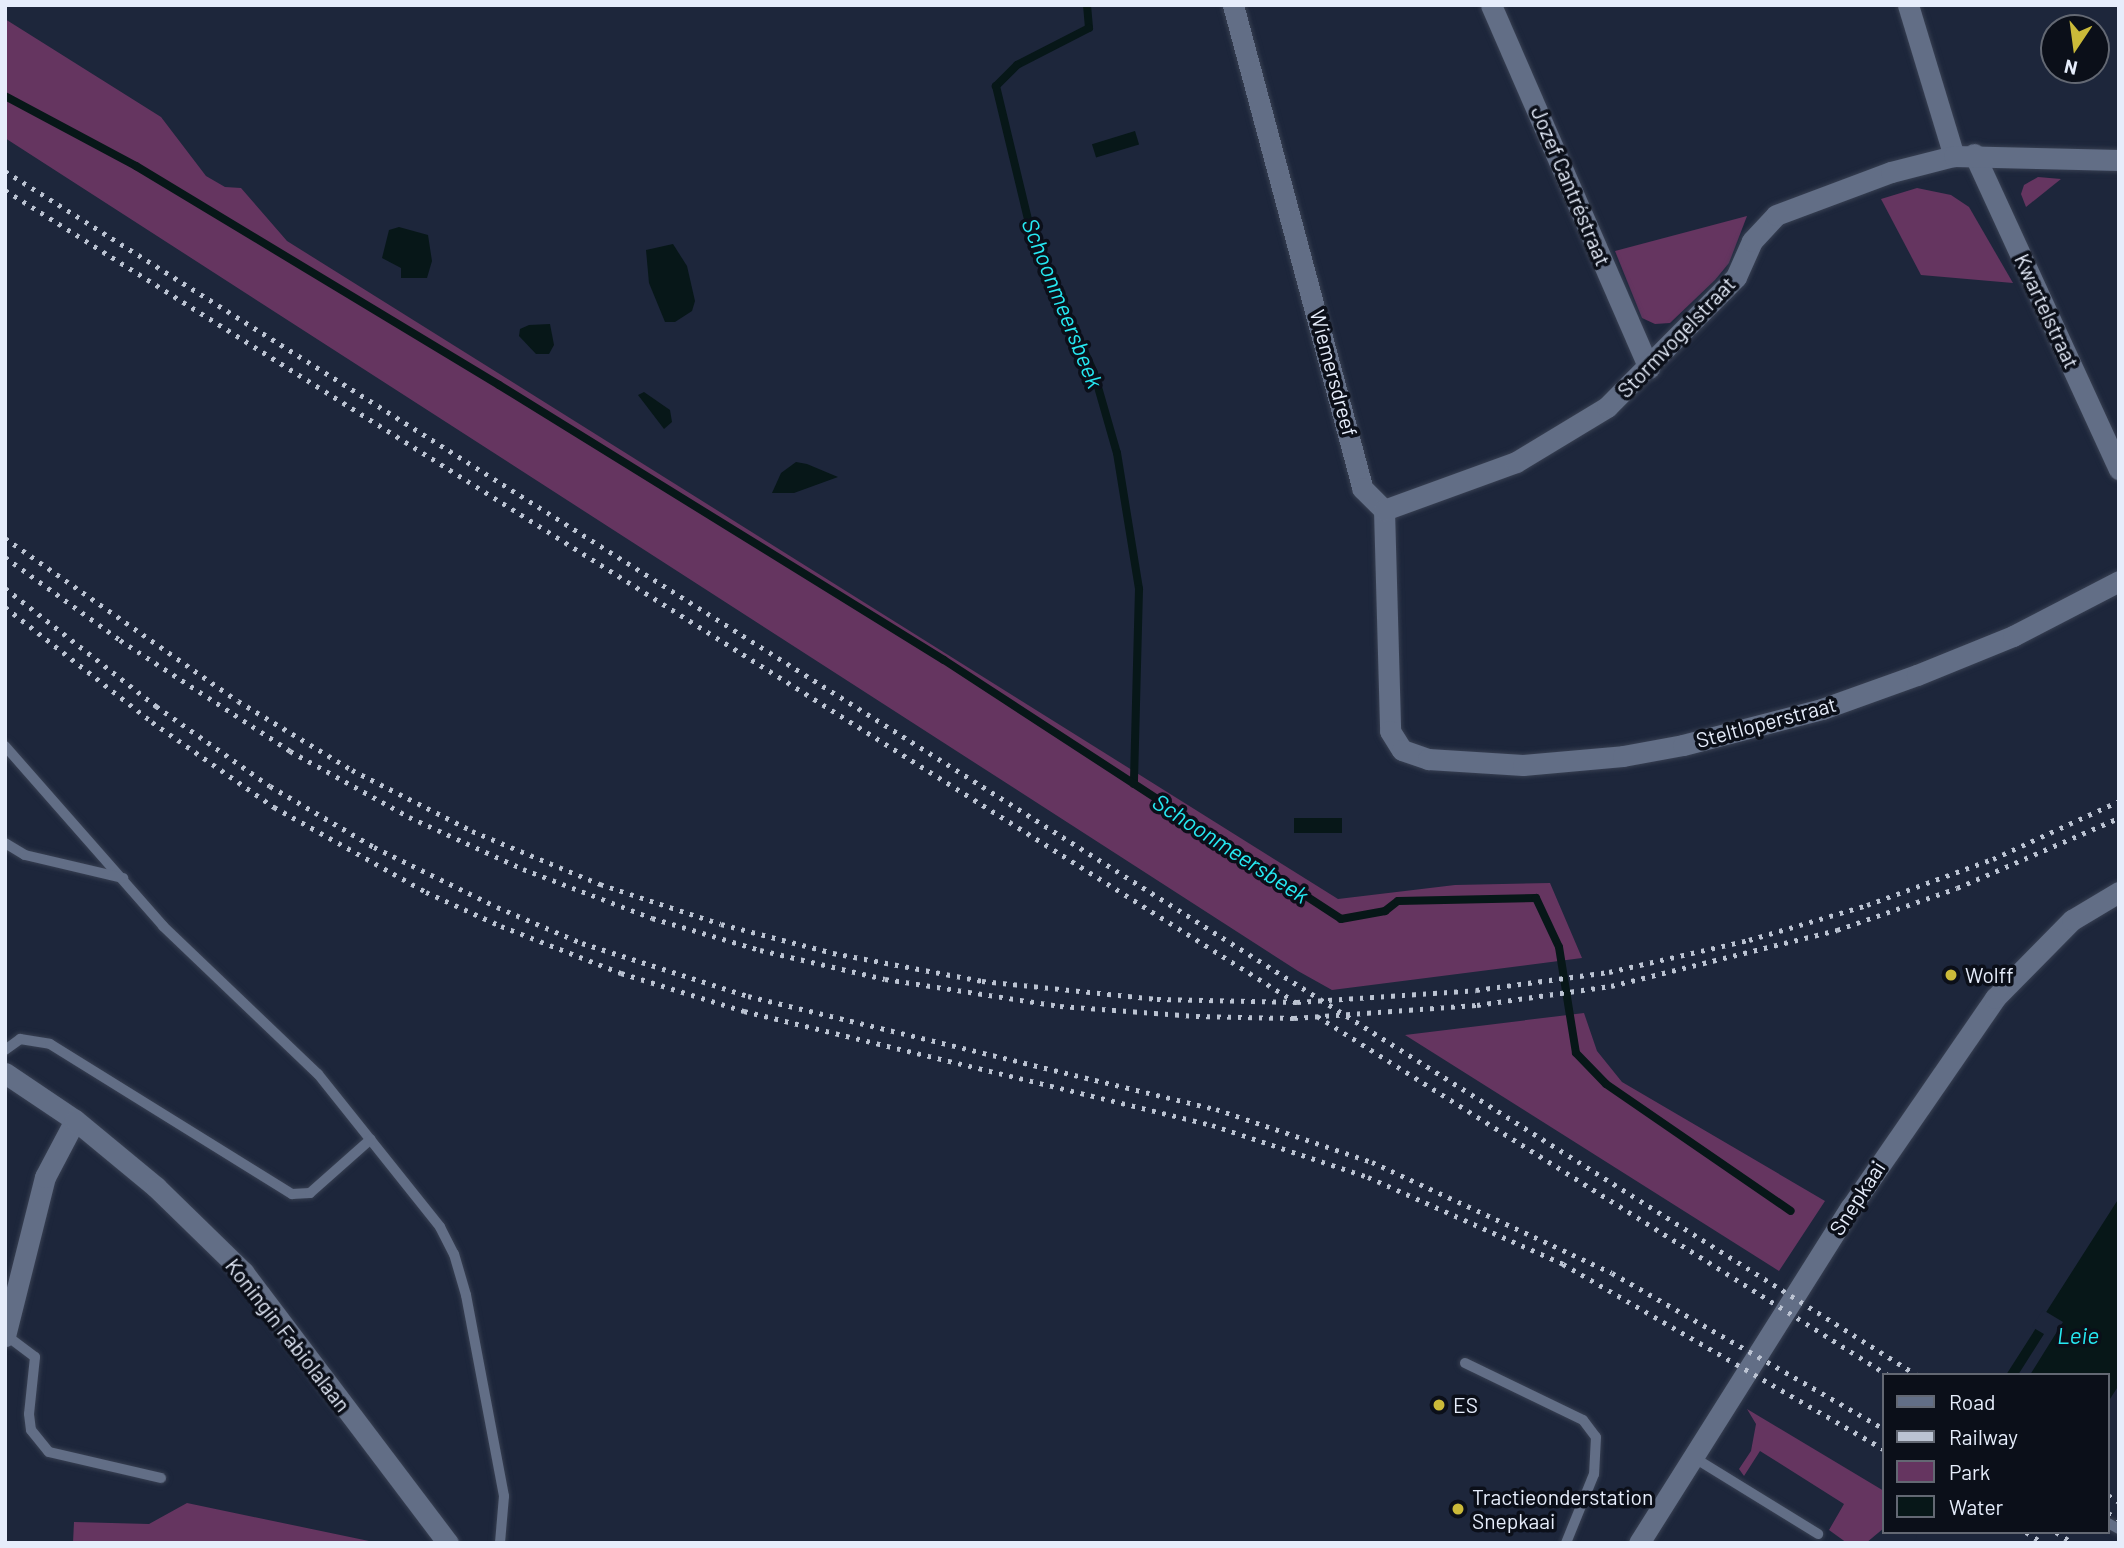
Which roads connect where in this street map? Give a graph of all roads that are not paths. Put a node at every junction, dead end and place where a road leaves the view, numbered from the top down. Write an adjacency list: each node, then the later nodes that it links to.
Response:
1 (1233, 5): 8 (street, Wiemersdreef)
2 (1492, 5): 6 (street, Jozef Cantréstraat)
3 (1908, 5): 4 (street, Kwartelstraat)
4 (1964, 155): 5 (street, Stormvogelstraat); 6 (street, Stormvogelstraat); 7 (street, Kwartelstraat)
5 (2119, 160)
6 (1649, 368): 8 (street, Stormvogelstraat)
7 (2119, 468)
8 (1384, 510): 9 (street, Steltloperstraat)
9 (2119, 582)
10 (5, 746): 12 (lane)
11 (5, 843): 12 (lane)
12 (123, 878): 17 (lane)
13 (2119, 892): 20 (street, Snepkaai)
14 (5, 1050): 17 (lane)
15 (5, 1073): 16 (street, Koningin Fabiolalaan)
16 (75, 1120): 18 (street); 23 (street, Koningin Fabiolalaan)
17 (371, 1139): 24 (lane)
18 (6, 1336): 21 (lane)
19 (1465, 1363): 25 (lane)
20 (1693, 1457): 22 (lane); 26 (street, Snepkaai)
21 (161, 1478)
22 (1818, 1534)
23 (448, 1543)
24 (500, 1543)
25 (1566, 1543)
26 (1639, 1543)

